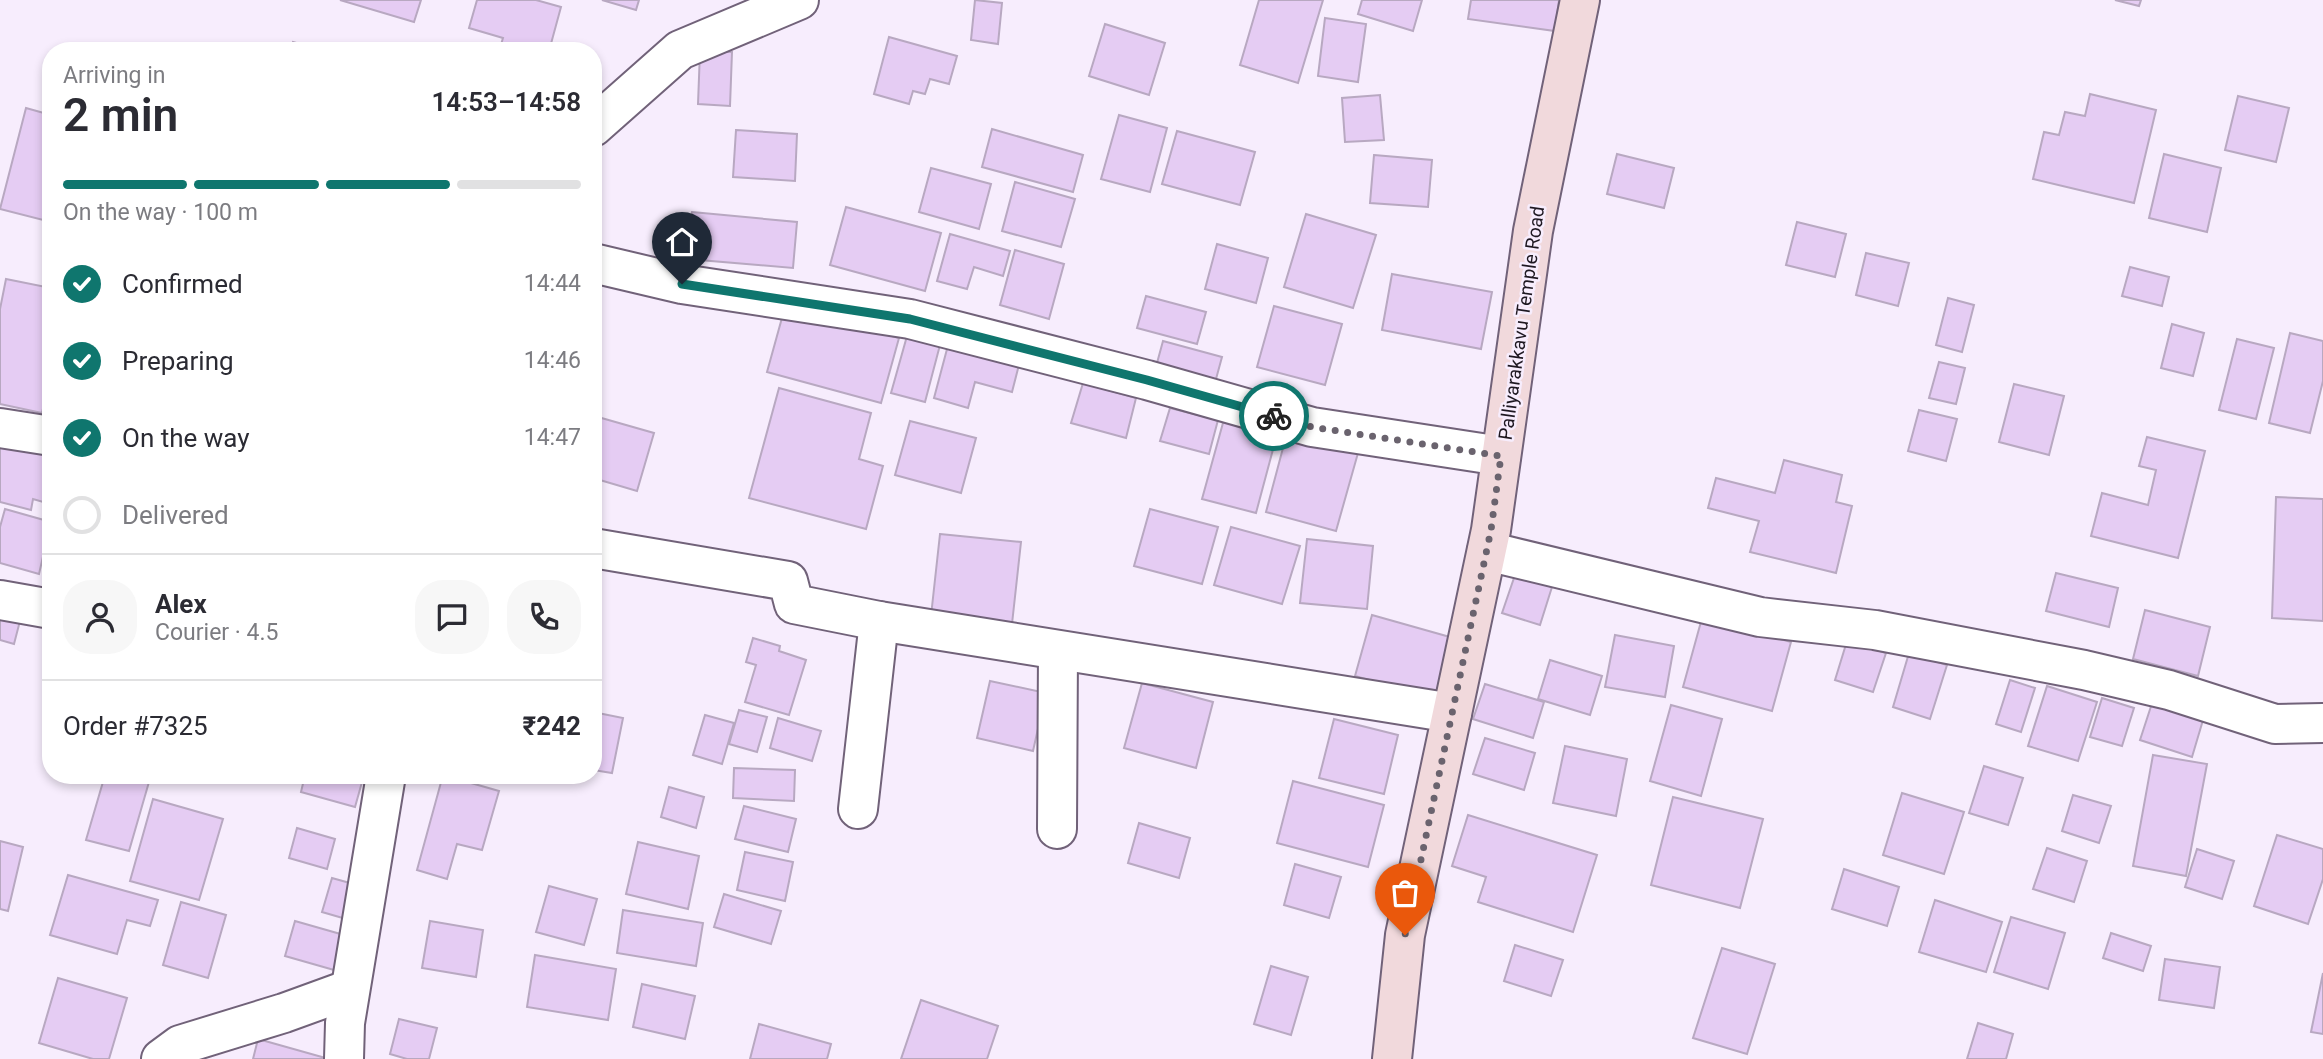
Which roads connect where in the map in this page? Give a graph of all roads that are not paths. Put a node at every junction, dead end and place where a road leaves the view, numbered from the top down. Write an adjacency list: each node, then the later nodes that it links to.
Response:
1 (799, 0): 3 (street)
2 (1580, 0): 7 (street, Palliyarakkavu Temple Road)
3 (602, 119)
4 (602, 265): 7 (street)
5 (0, 428): 6 (street)
6 (42, 435)
7 (1501, 456): 9 (street, Palliyarakkavu Temple Road)
8 (602, 549): 12 (street)
9 (1487, 551): 14 (street, Palliyarakkavu Temple Road); 15 (street)
10 (0, 600): 11 (street)
11 (42, 607)
12 (879, 621): 13 (street); 17 (street)
13 (1058, 651): 14 (street); 18 (street)
14 (1452, 713): 22 (street, Palliyarakkavu Temple Road)
15 (2323, 723)
16 (384, 784): 19 (street)
17 (858, 809)
18 (1057, 829)
19 (350, 989): 20 (street); 21 (street)
20 (161, 1059)
21 (344, 1059)
22 (1392, 1059)

